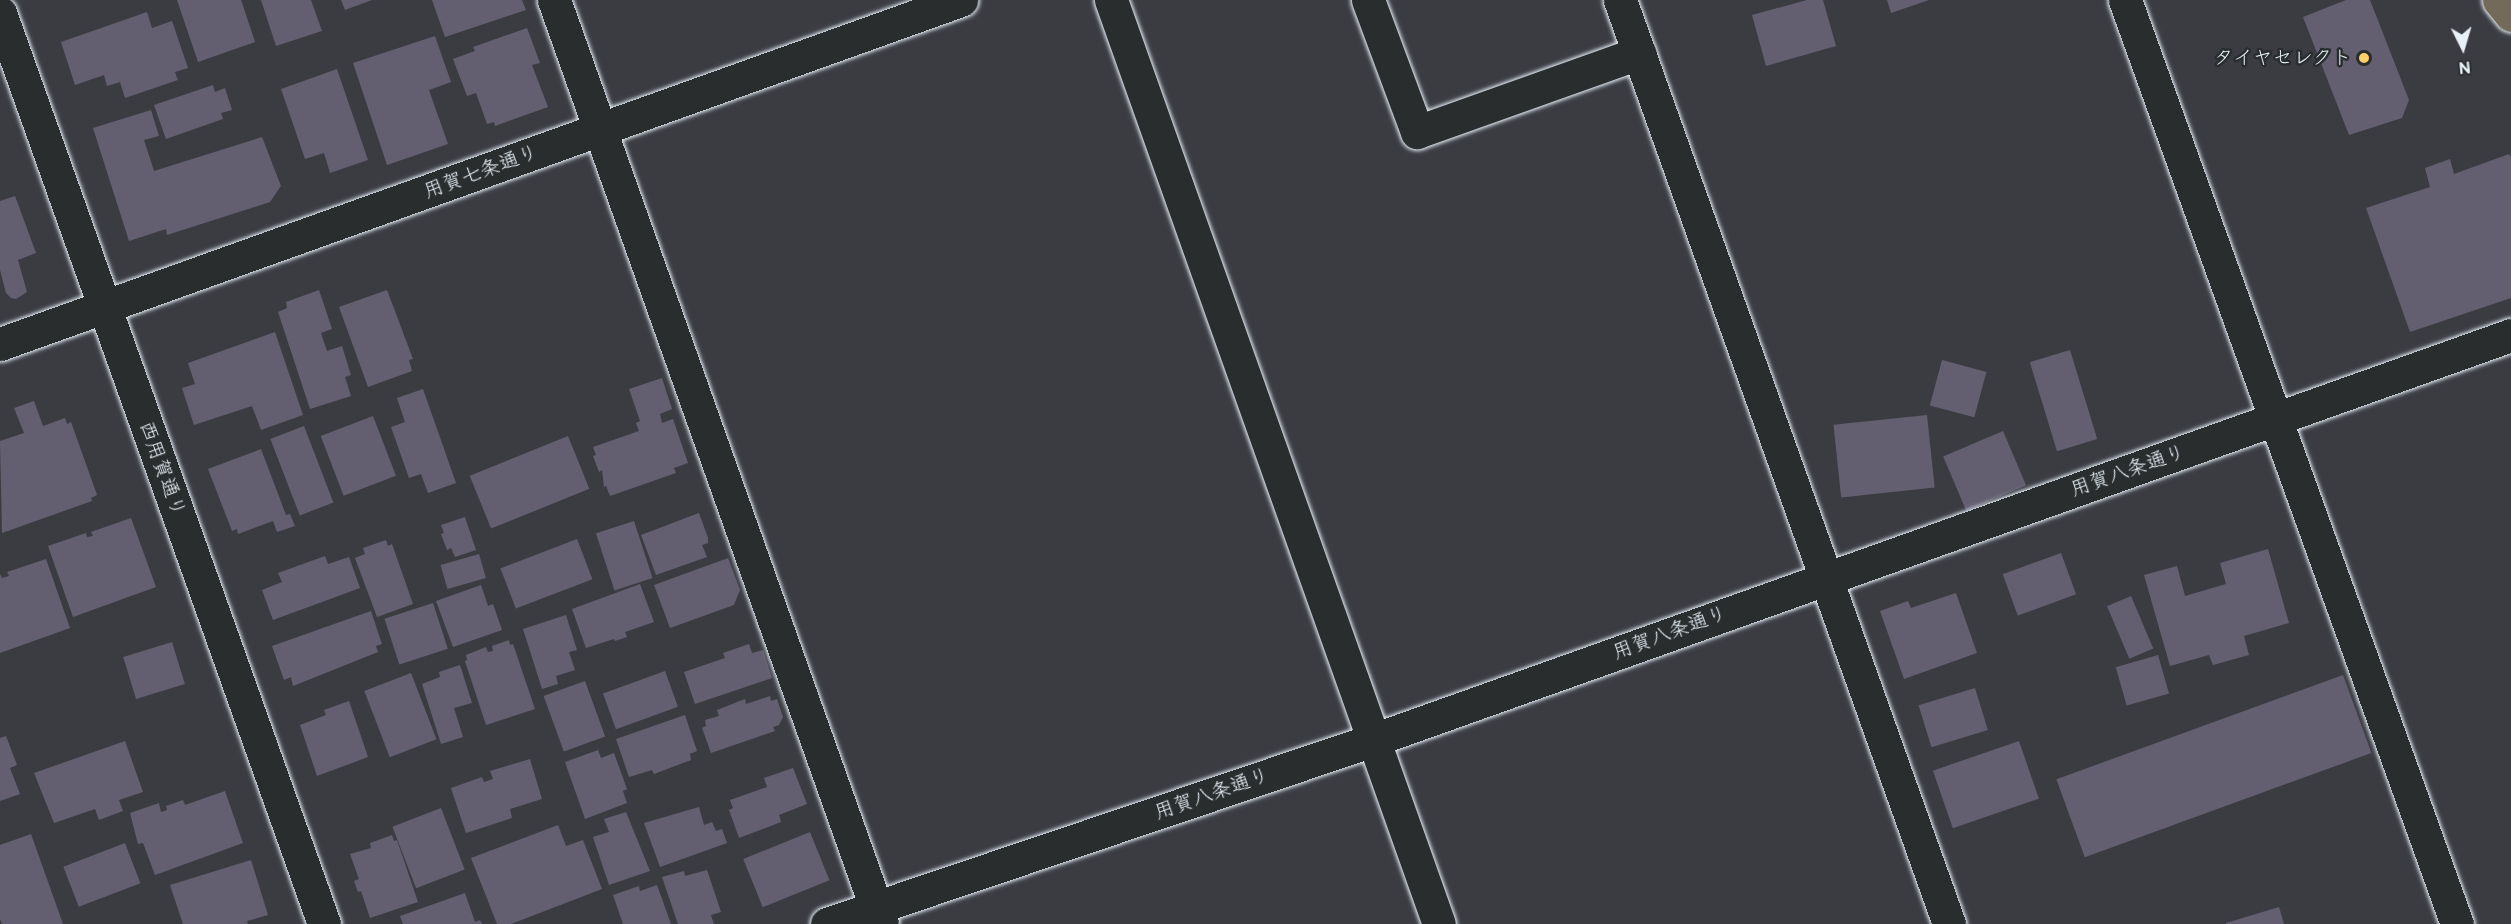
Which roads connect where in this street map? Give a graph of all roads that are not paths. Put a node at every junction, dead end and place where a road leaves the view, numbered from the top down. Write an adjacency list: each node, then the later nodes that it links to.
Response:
1 (554, 0): 11 (street)
2 (961, 0): 11 (street, 用賀七条通り)
3 (1111, 0): 17 (street)
4 (1368, 0): 10 (street)
5 (1620, 0): 10 (street)
6 (2125, 0): 15 (street)
7 (2499, 0): 9 (main road)
8 (0, 13): 12 (street, 西用賀通り)
9 (2511, 15)
10 (1639, 53): 16 (street)
11 (600, 129): 12 (street, 用賀七条通り); 18 (street)
12 (104, 307): 14 (street, 用賀七条通り); 19 (street, 西用賀通り)
13 (2511, 335): 15 (street, 用賀八条通り)
14 (0, 344)
15 (2275, 419): 16 (street, 用賀八条通り); 23 (street)
16 (1824, 578): 17 (street, 用賀八条通り); 22 (street)
17 (1373, 740): 18 (street, 用賀八条通り); 21 (street)
18 (879, 915): 20 (street, 用賀八条通り)
19 (324, 924)
20 (827, 924)
21 (1439, 924)
22 (1949, 924)
23 (2457, 924)

